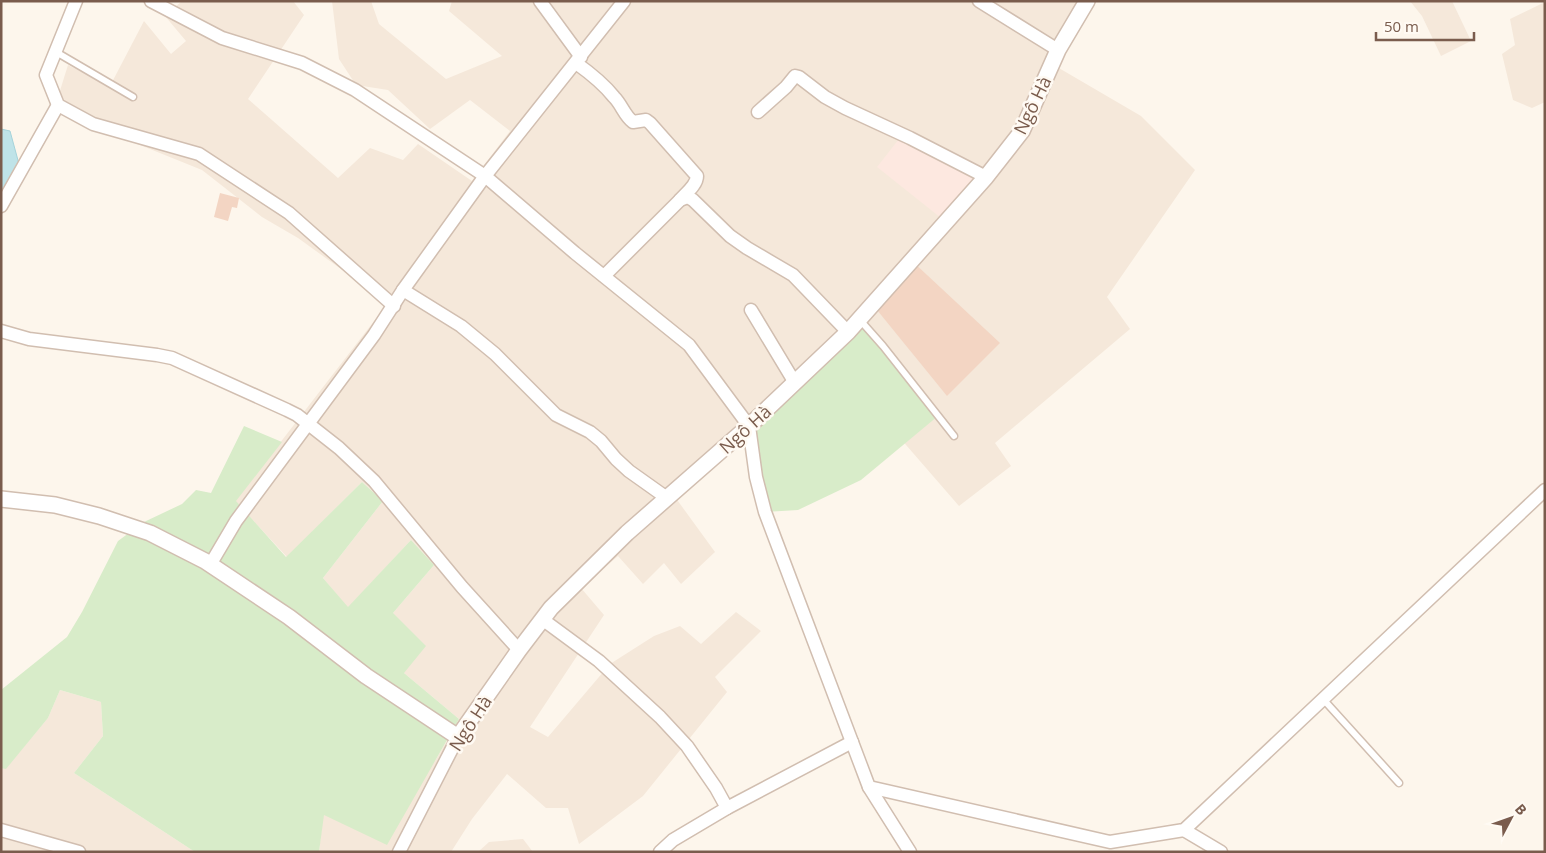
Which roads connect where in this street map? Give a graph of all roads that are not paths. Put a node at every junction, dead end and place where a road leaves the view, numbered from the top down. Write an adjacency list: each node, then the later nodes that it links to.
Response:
1 (76, 1): 8 (street)
2 (151, 1): 13 (street)
3 (540, 1): 9 (street)
4 (624, 1): 9 (street)
5 (978, 1): 7 (street)
6 (1087, 1): 7 (street, Ngô Hà)
7 (1058, 50): 14 (street, Ngô Hà)
8 (56, 52): 10 (lane); 11 (street)
9 (578, 60): 13 (street); 15 (street)
10 (133, 97)
11 (58, 105): 16 (street); 19 (street)
12 (758, 112): 14 (street)
13 (485, 176): 17 (street); 18 (street)
14 (986, 177): 21 (street, Ngô Hà)
15 (680, 200): 17 (street); 23 (street)
16 (1, 206)
17 (604, 276): 26 (street)
18 (403, 290): 19 (street); 29 (street)
19 (394, 306): 25 (street)
20 (750, 310): 24 (street)
21 (860, 320): 23 (street, Ngô Hà); 27 (lane)
22 (1, 331): 25 (street)
23 (848, 332): 24 (street, Ngô Hà)
24 (795, 383): 26 (street, Ngô Hà)
25 (309, 424): 31 (street); 33 (street)
26 (749, 426): 29 (street, Ngô Hà); 36 (street)
27 (954, 436)
28 (1545, 490): 34 (street)
29 (667, 498): 32 (street, Ngô Hà)
30 (1, 499): 31 (street)
31 (210, 565): 35 (street)
32 (542, 619): 33 (street, Ngô Hà); 39 (street)
33 (519, 650): 35 (street, Ngô Hà)
34 (1323, 700): 37 (lane); 41 (street)
35 (458, 737): 43 (street, Ngô Hà)
36 (852, 742): 38 (street); 39 (street)
37 (1399, 783)
38 (869, 787): 41 (street); 45 (street)
39 (727, 808): 44 (street)
40 (1, 830): 42 (street)
41 (1184, 830): 46 (street)
42 (79, 852)
43 (399, 852)
44 (660, 852)
45 (910, 852)
46 (1222, 852)

